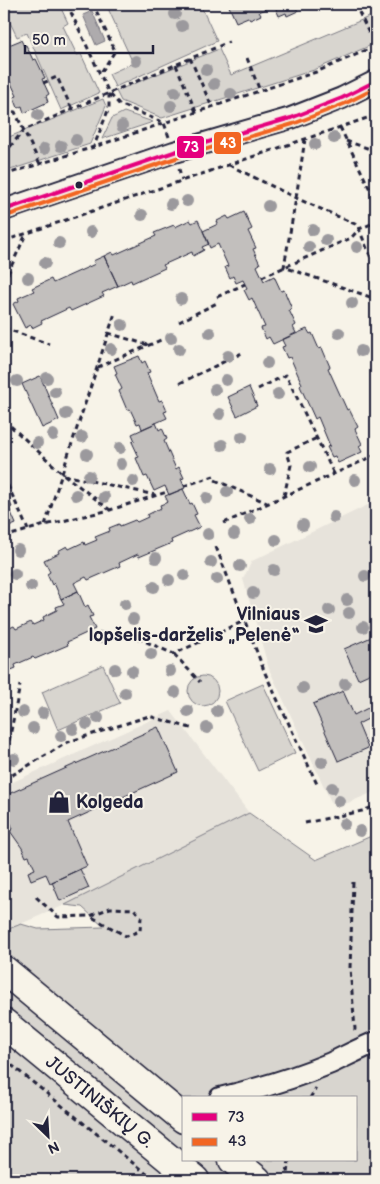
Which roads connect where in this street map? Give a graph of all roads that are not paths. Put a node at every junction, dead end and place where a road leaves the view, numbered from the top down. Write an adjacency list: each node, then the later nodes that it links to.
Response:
1 (376, 81): 2 (street)
2 (4, 210)
3 (4, 970): 7 (main road)
4 (4, 1023): 9 (main road, JUSTINIŠKIŲ G.)
5 (376, 1042): 6 (street)
6 (228, 1096)
7 (182, 1118)
8 (235, 1162): 10 (main road)
9 (195, 1180)
10 (257, 1180)

